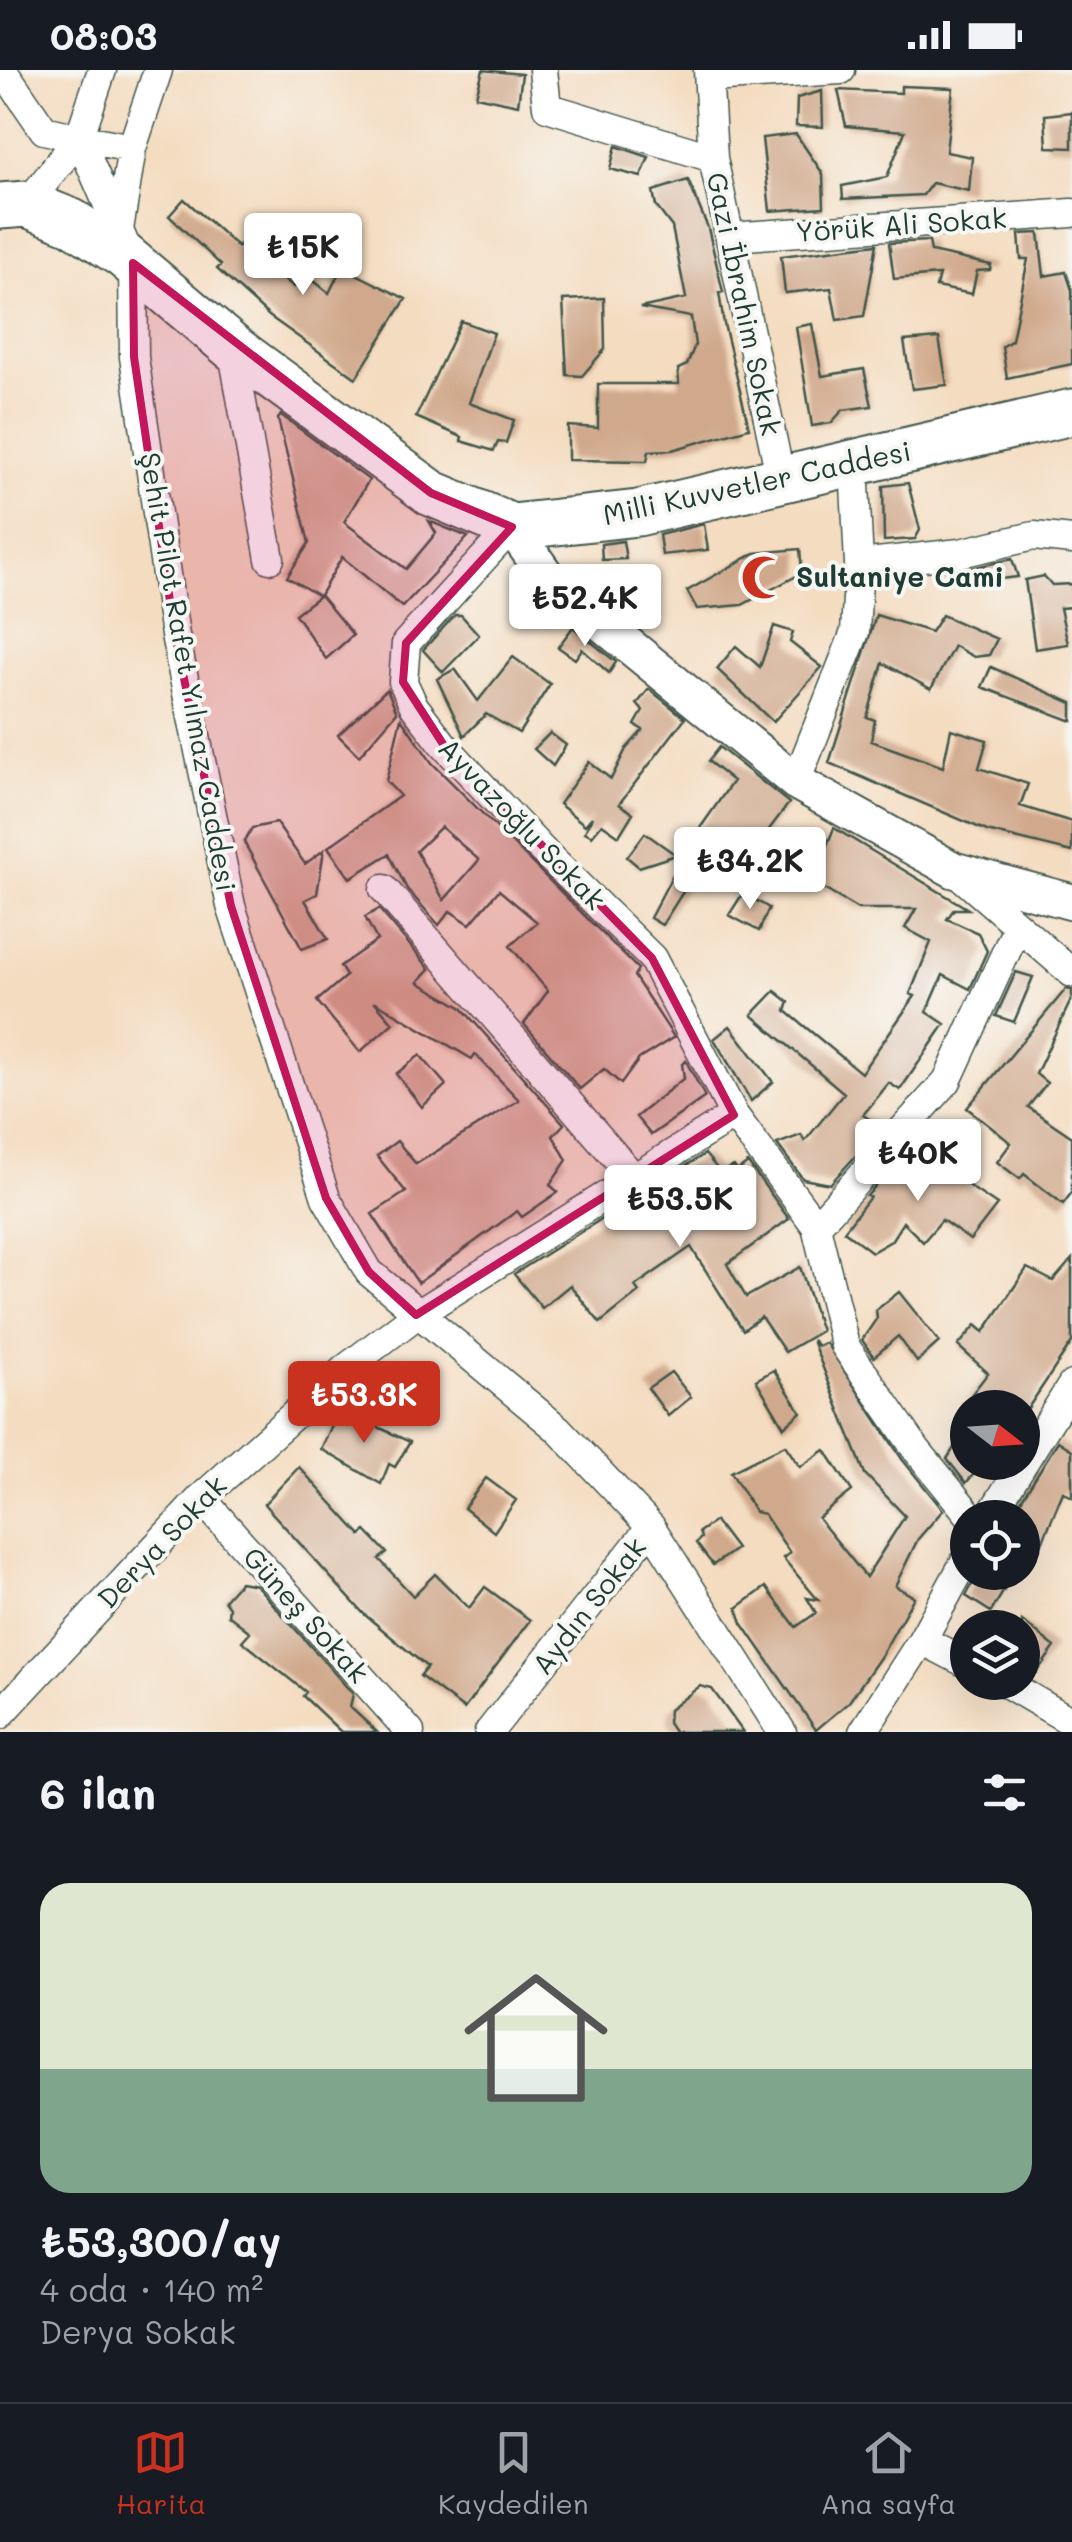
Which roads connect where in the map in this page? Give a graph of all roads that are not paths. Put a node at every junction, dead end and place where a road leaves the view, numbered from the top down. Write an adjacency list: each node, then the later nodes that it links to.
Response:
1 (3, 70): 7 (street)
2 (102, 70): 7 (street)
3 (158, 70): 8 (street)
4 (544, 70): 9 (street, Gazi İbrahim Sokak)
5 (840, 70): 6 (street)
6 (708, 74): 9 (street)
7 (79, 138): 8 (street); 10 (street); 13 (street)
8 (132, 148): 13 (street)
9 (713, 158): 12 (street, Gazi İbrahim Sokak)
10 (14, 205): 13 (main road, Milli Kuvvetler Caddesi)
11 (1072, 213): 12 (street, Yörük Ali Sokak)
12 (730, 237): 17 (street, Gazi İbrahim Sokak)
13 (126, 246): 14 (main road, Milli Kuvvetler Caddesi); 31 (street, Şehit Pilot Rafet Yılmaz Caddesi)
14 (232, 346): 18 (main road, Milli Kuvvetler Caddesi); 20 (street)
15 (1072, 412): 16 (main road, Milli Kuvvetler Caddesi)
16 (854, 464): 17 (main road, Milli Kuvvetler Caddesi); 21 (street)
17 (781, 480): 18 (main road, Milli Kuvvetler Caddesi)
18 (512, 527): 22 (street); 28 (street, Ayvazoğlu Sokak)
19 (1072, 540): 21 (street)
20 (270, 559)
21 (859, 564): 22 (street)
22 (796, 782): 23 (street)
23 (954, 870): 25 (street); 26 (street)
24 (384, 890): 29 (street)
25 (1072, 902)
26 (1017, 928): 27 (street); 30 (street)
27 (1072, 973)
28 (734, 1114): 29 (street, Derya Sokak); 30 (street, Ayvazoğlu Sokak)
29 (634, 1178): 31 (street, Derya Sokak)
30 (816, 1226): 34 (street)
31 (416, 1314): 33 (street, Derya Sokak); 36 (street, Şehit Pilot Rafet Yılmaz Caddesi)
32 (1072, 1386): 35 (street)
33 (201, 1498): 41 (street, Derya Sokak); 43 (street, Güneş Sokak)
34 (957, 1500)
35 (1001, 1500)
36 (651, 1527): 44 (street, Aydın Sokak); 45 (street, Şehit Pilot Rafet Yılmaz Caddesi)
37 (950, 1589): 38 (street)
38 (922, 1640): 39 (street); 46 (street)
39 (950, 1655)
40 (1035, 1700): 42 (street)
41 (0, 1714)
42 (1072, 1722)
43 (410, 1732)
44 (489, 1732)
45 (782, 1732)
46 (864, 1732)

